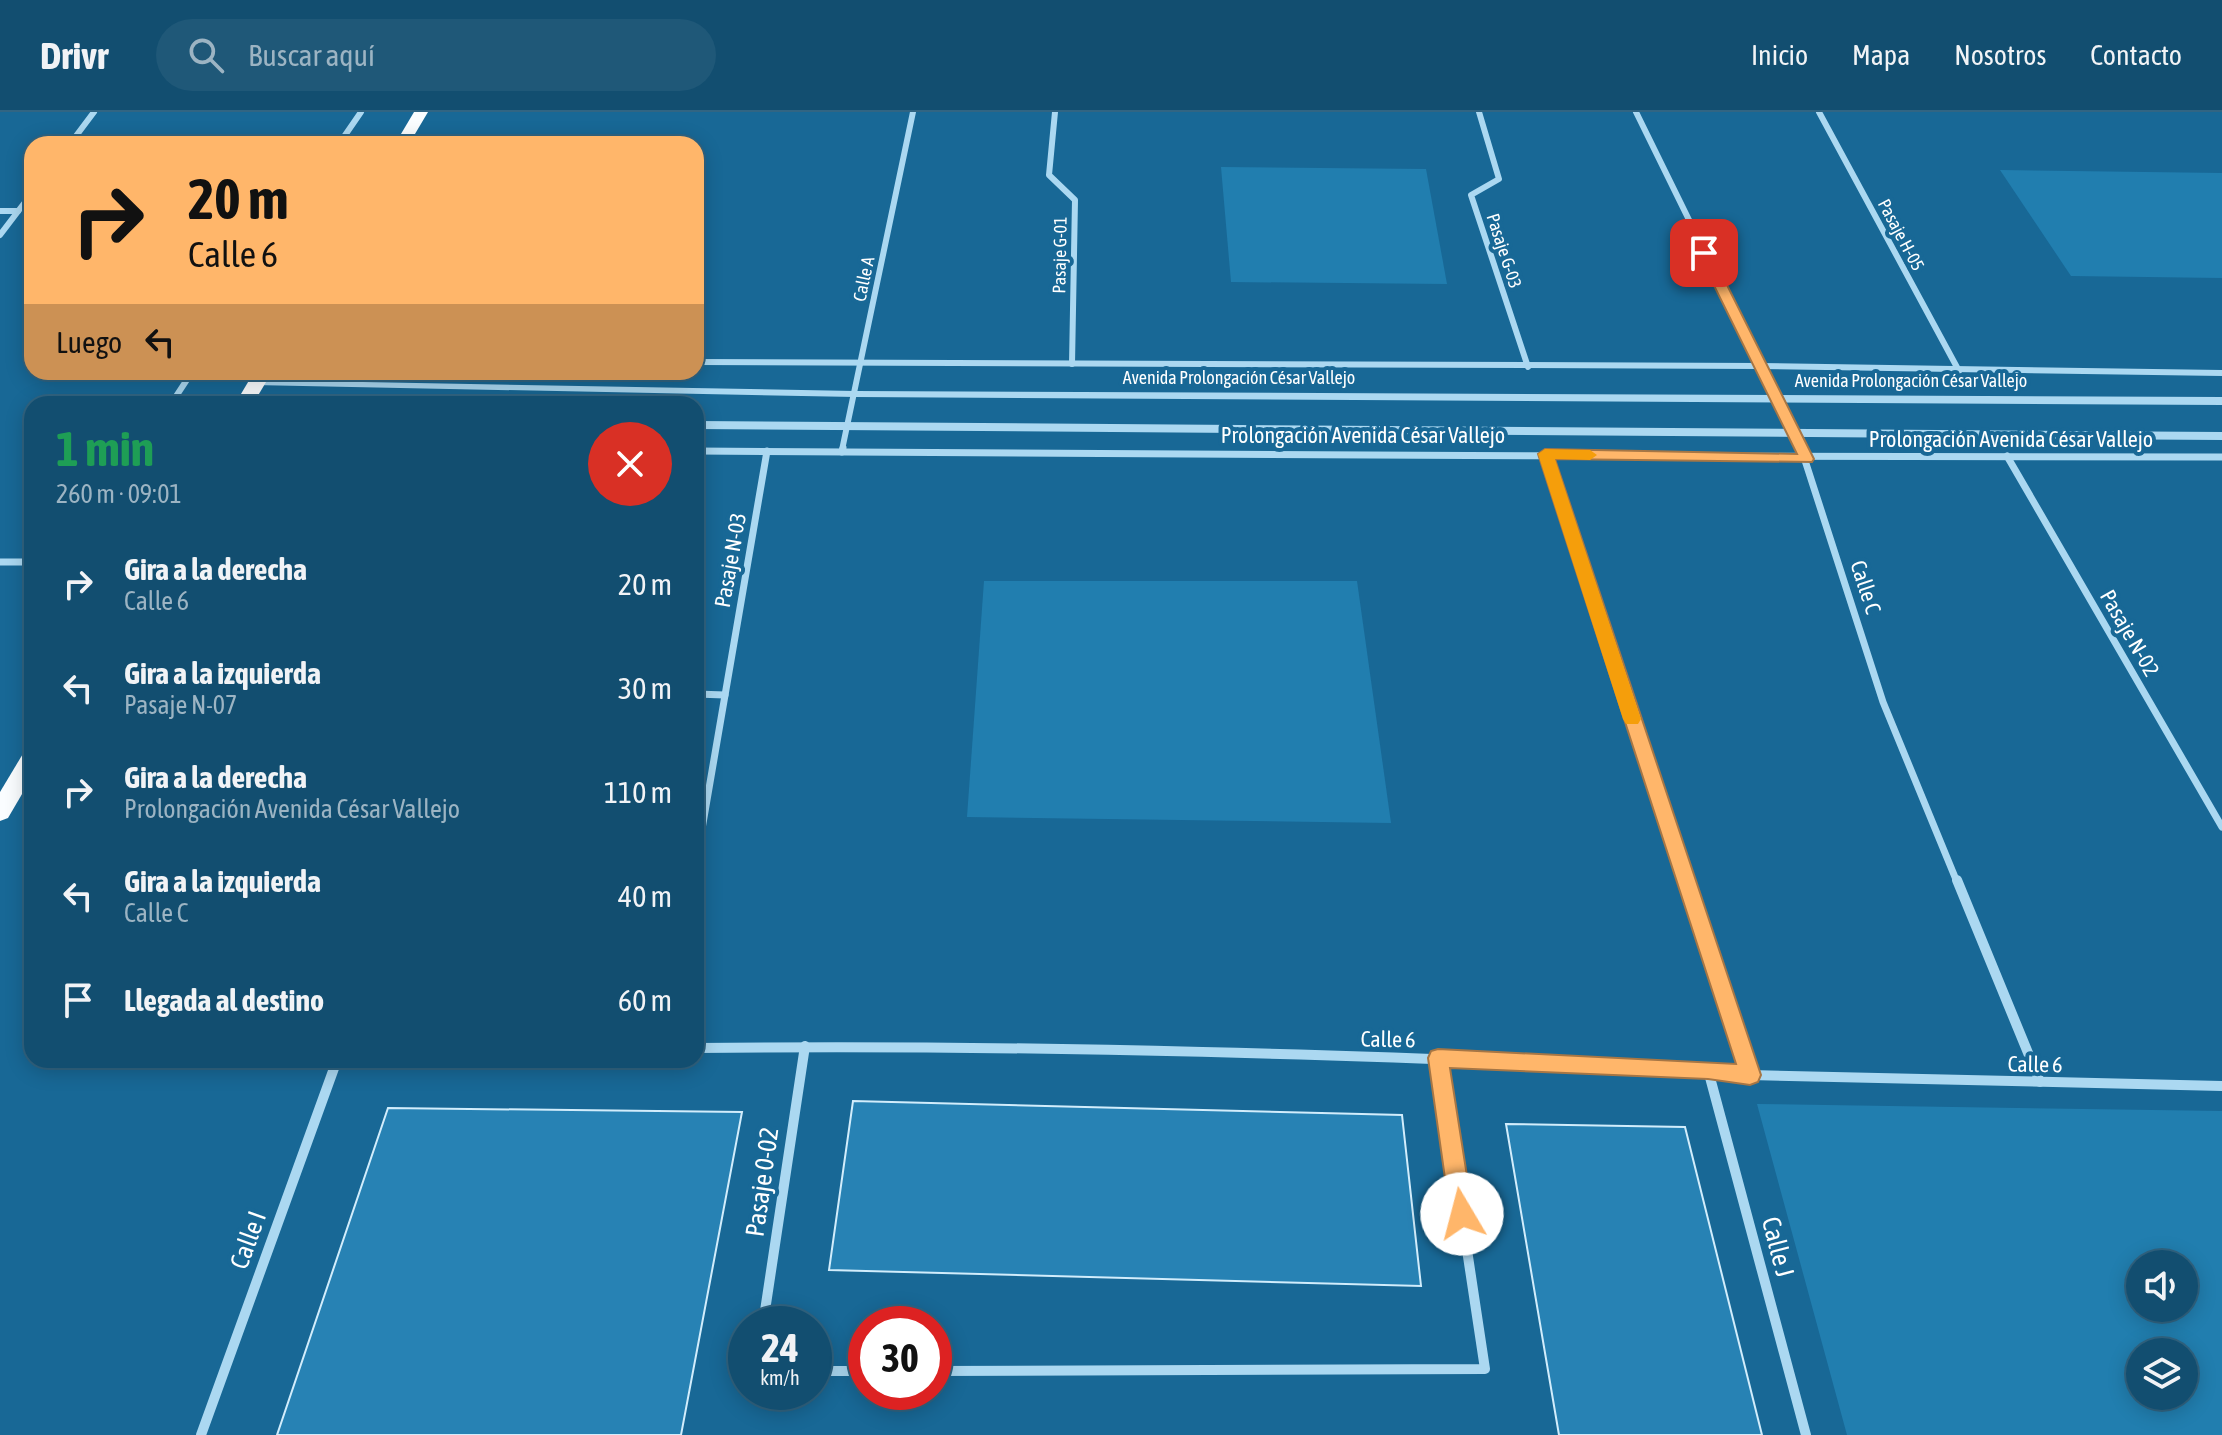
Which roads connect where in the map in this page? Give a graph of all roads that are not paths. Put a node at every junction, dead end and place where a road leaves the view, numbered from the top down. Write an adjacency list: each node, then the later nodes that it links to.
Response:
1 (94, 112): 9 (street)
2 (361, 112): 10 (street)
3 (421, 112): 11 (highway)
4 (913, 112): 17 (street, Calle A)
5 (1055, 112): 18 (street, Pasaje G-01)
6 (1479, 112): 20 (street, Pasaje G-03)
7 (1636, 112): 19 (street, Calle C)
8 (1819, 112): 21 (street, Pasaje H-05)
9 (76, 136)
10 (344, 136)
11 (407, 136)
12 (24, 203): 14 (street)
13 (0, 211): 14 (street)
14 (18, 211): 15 (street)
15 (0, 235)
16 (704, 362): 17 (street, Avenida Prolongación César Vallejo)
17 (862, 362): 18 (street, Avenida Prolongación César Vallejo); 24 (street, Calle A)
18 (1072, 364): 20 (street, Avenida Prolongación César Vallejo)
19 (1759, 366): 20 (street, Avenida Prolongación César Vallejo); 21 (street, Avenida Prolongación César Vallejo); 25 (street, Calle C)
20 (1528, 367)
21 (1959, 371): 22 (street, Avenida Prolongación César Vallejo)
22 (2222, 373)
23 (334, 380): 24 (street, Avenida Prolongación César Vallejo)
24 (855, 394): 25 (street, Avenida Prolongación César Vallejo); 28 (street, Calle A)
25 (1775, 398): 26 (street, Avenida Prolongación César Vallejo); 29 (street, Calle C)
26 (2222, 401)
27 (704, 425): 28 (street)
28 (848, 426): 29 (street); 33 (street, Calle A)
29 (1793, 433): 30 (street); 37 (street, Calle C)
30 (2222, 436)
31 (704, 451): 32 (street, Prolongación Avenida César Vallejo)
32 (767, 451): 33 (street, Prolongación Avenida César Vallejo); 41 (street, Pasaje N-03)
33 (842, 452): 34 (street, Prolongación Avenida César Vallejo)
34 (1545, 454): 37 (street, Prolongación Avenida César Vallejo); 51 (street)
35 (2007, 456): 36 (street, Prolongación Avenida César Vallejo); 37 (street, Prolongación Avenida César Vallejo); 45 (street, Pasaje N-02)
36 (2222, 457)
37 (1807, 459): 52 (street, Calle C)
38 (0, 562): 39 (street)
39 (24, 562)
40 (704, 694): 41 (street)
41 (725, 695): 44 (street, Pasaje N-03)
42 (24, 772): 43 (highway)
43 (0, 812)
44 (704, 817)
45 (2222, 827)
46 (805, 1046): 47 (street, Calle 6); 48 (street, Calle 6); 54 (street, Pasaje 0-02)
47 (704, 1048)
48 (1438, 1058): 50 (street, Calle 6); 55 (street)
49 (334, 1068): 56 (street, Calle I)
50 (1708, 1070): 51 (street, Calle 6); 57 (street, Calle J)
51 (1750, 1075): 52 (street, Calle 6)
52 (2040, 1082): 53 (street, Calle 6)
53 (2222, 1086)
54 (766, 1306)
55 (952, 1371)
56 (201, 1435)
57 (1806, 1435)

